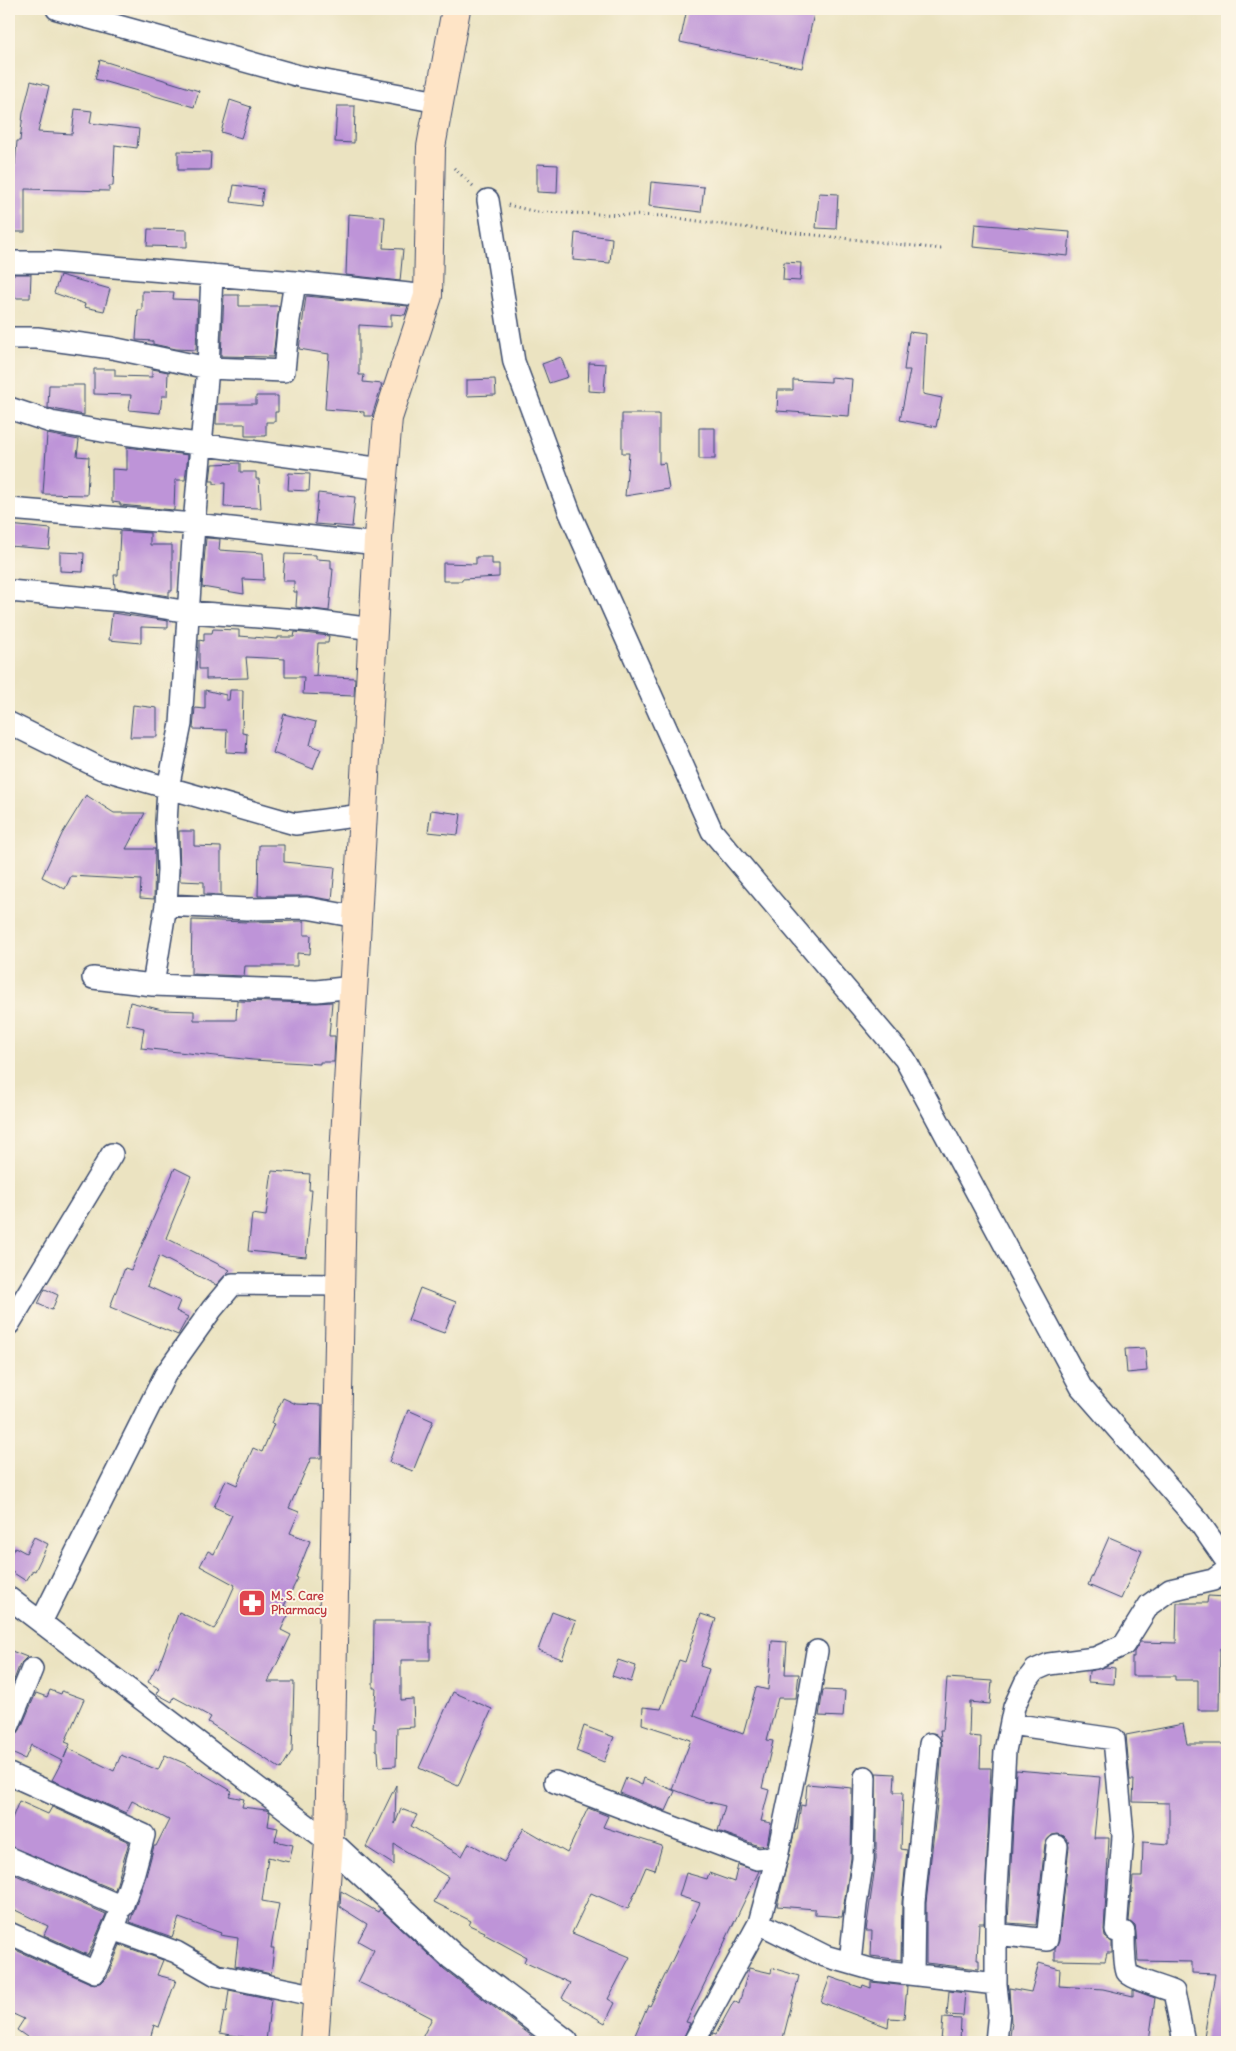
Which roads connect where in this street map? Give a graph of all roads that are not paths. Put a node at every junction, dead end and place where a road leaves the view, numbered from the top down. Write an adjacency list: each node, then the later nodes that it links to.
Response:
1 (57, 9): 3 (street)
2 (456, 9): 3 (main road)
3 (438, 102): 8 (main road)
4 (488, 200): 31 (street)
5 (9, 262): 6 (street)
6 (212, 275): 7 (street); 10 (street)
7 (295, 282): 8 (street); 10 (street)
8 (428, 296): 13 (main road)
9 (9, 338): 10 (street)
10 (208, 368): 12 (street)
11 (9, 408): 12 (street)
12 (202, 445): 13 (street); 15 (street)
13 (384, 469): 16 (main road)
14 (9, 509): 15 (street)
15 (194, 524): 16 (street); 18 (street)
16 (378, 544): 19 (main road)
17 (9, 591): 18 (street)
18 (189, 612): 19 (street); 21 (street)
19 (373, 629): 22 (main road)
20 (9, 723): 21 (street)
21 (168, 788): 22 (street); 23 (street)
22 (362, 815): 24 (main road)
23 (166, 905): 24 (street); 26 (street)
24 (357, 917): 27 (main road)
25 (93, 978): 26 (street)
26 (153, 985): 27 (street)
27 (353, 987): 29 (main road)
28 (112, 1154): 30 (street)
29 (341, 1285): 34 (street); 43 (main road)
30 (9, 1324)
31 (1227, 1562)
32 (1227, 1570): 37 (street)
33 (9, 1598): 34 (street)
34 (41, 1622): 43 (street)
35 (817, 1651): 45 (street)
36 (32, 1669): 38 (street)
37 (1011, 1724): 51 (street); 60 (street)
38 (9, 1725)
39 (930, 1744): 53 (street)
40 (9, 1774): 47 (street)
41 (865, 1777): 52 (street)
42 (554, 1782): 45 (street)
43 (329, 1842): 55 (main road); 57 (street)
44 (1056, 1846): 51 (street)
45 (777, 1857): 48 (street)
46 (9, 1858): 47 (street)
47 (122, 1907): 49 (street)
48 (760, 1923): 52 (street); 58 (street)
49 (113, 1929): 50 (street); 55 (street)
50 (9, 1934)
51 (996, 1934): 54 (street)
52 (850, 1963): 53 (street)
53 (913, 1974): 54 (street)
54 (996, 1984): 59 (street)
55 (318, 1996): 56 (main road)
56 (314, 2042)
57 (565, 2042)
58 (694, 2042)
59 (996, 2042)
60 (1184, 2042)

